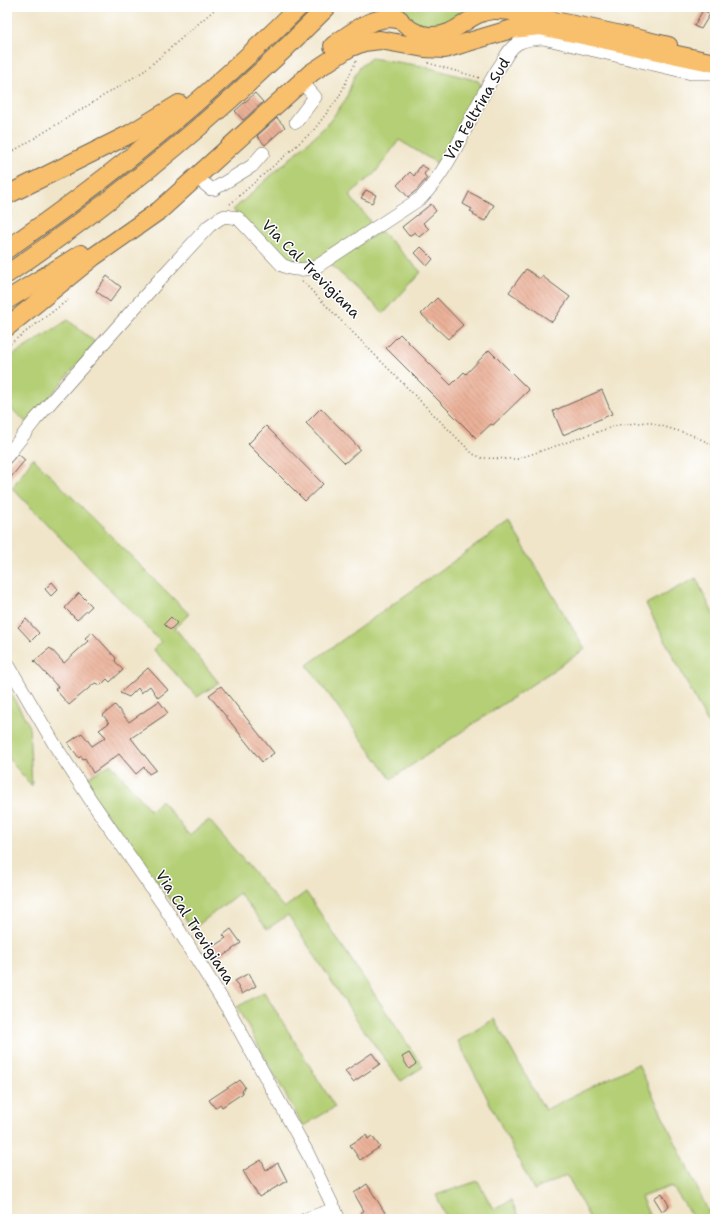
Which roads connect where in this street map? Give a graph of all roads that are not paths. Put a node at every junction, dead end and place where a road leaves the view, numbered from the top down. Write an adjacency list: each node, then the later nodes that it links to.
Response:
1 (287, 7): 15 (highway)
2 (299, 7): 17 (highway)
3 (328, 7): 19 (highway)
4 (522, 7): 7 (main road)
5 (396, 13): 6 (main road); 11 (highway)
6 (473, 13): 7 (main road)
7 (585, 26): 8 (main road)
8 (715, 56)
9 (715, 63): 11 (highway)
10 (715, 72): 18 (street, Via Feltrina Sud)
11 (306, 77): 12 (street); 14 (highway)
12 (296, 122)
13 (263, 153): 14 (street)
14 (196, 177): 16 (highway)
15 (7, 195)
16 (144, 223): 20 (highway); 21 (highway)
17 (7, 249)
18 (291, 270): 22 (street, Via Cal Trevigiana)
19 (7, 274)
20 (7, 300)
21 (7, 327)
22 (7, 456)
23 (7, 663): 24 (street, Via Cal Trevigiana)
24 (337, 1214): 25 (street)
25 (306, 1219)

